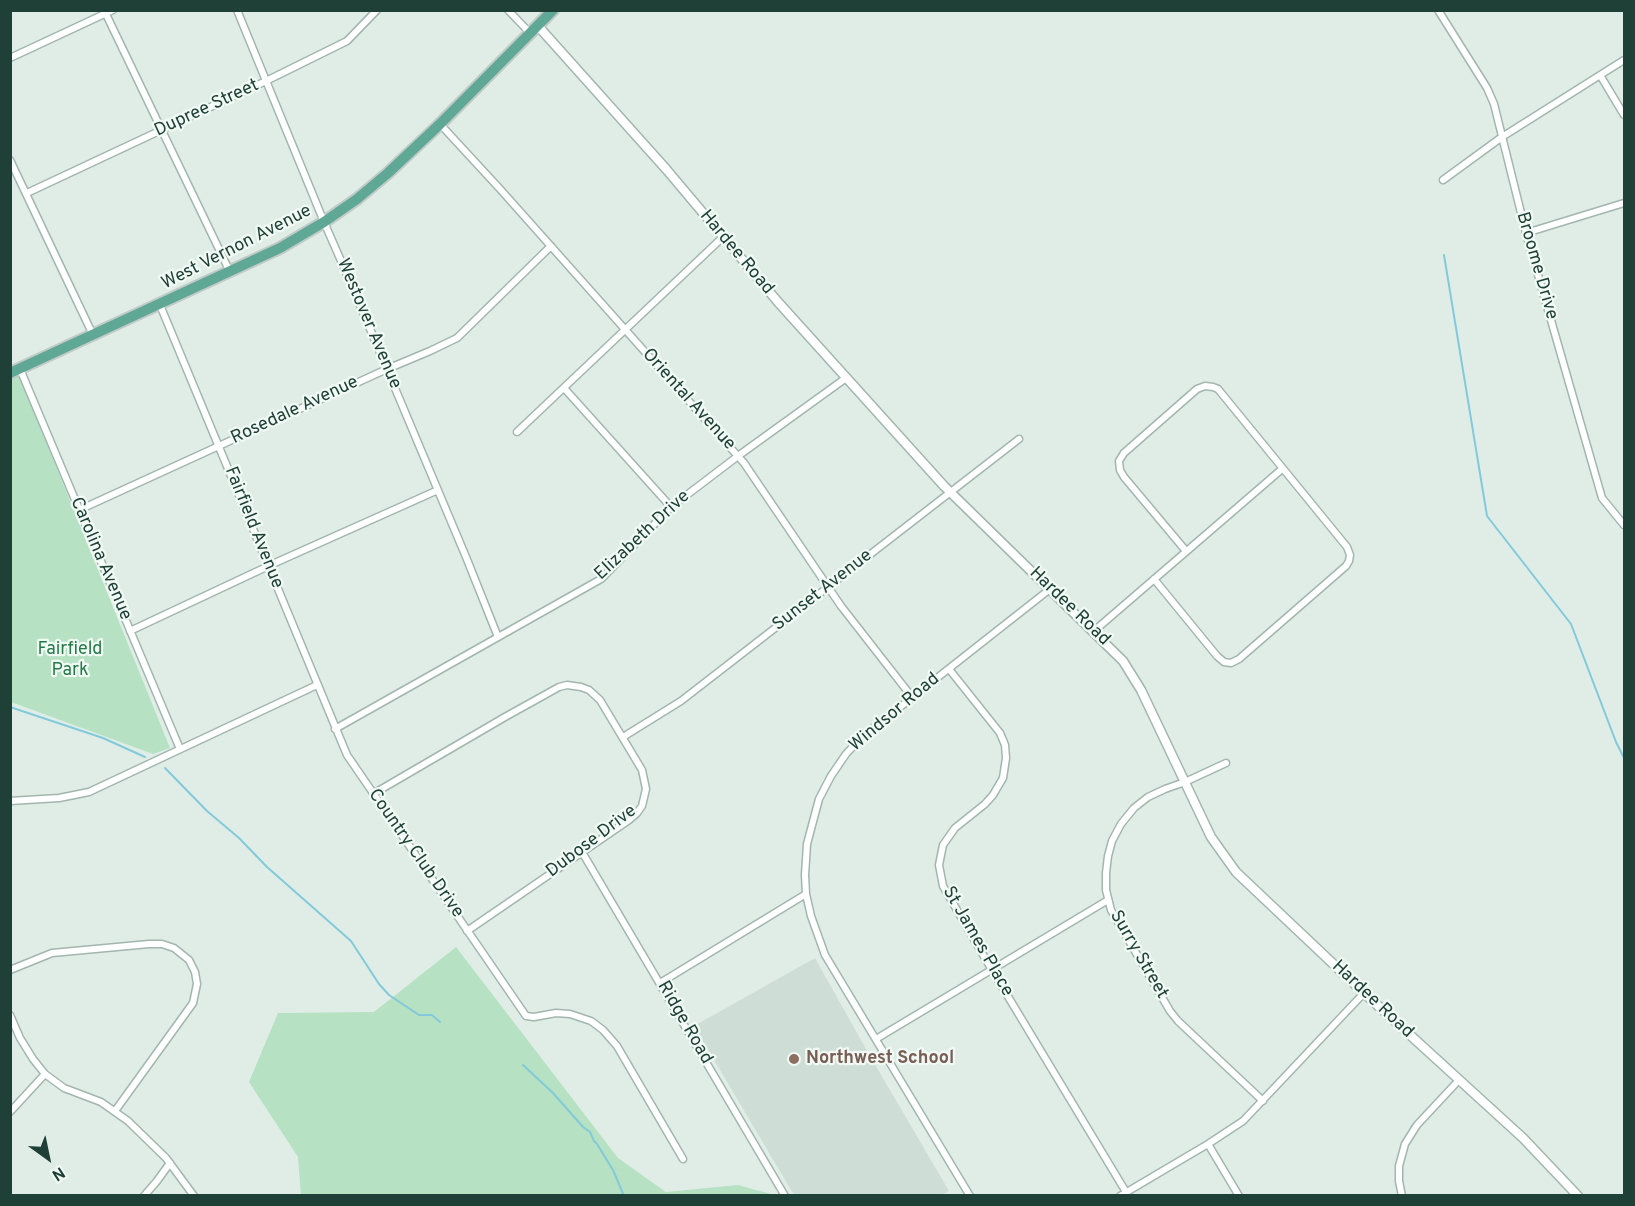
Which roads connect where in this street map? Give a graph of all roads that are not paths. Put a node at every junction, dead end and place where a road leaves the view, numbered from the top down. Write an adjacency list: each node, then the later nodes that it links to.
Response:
1 (113, 10): 7 (street)
2 (237, 10): 12 (street, Westover Avenue)
3 (377, 10): 12 (street, Dupree Street)
4 (508, 10): 8 (street, Hardee Road)
5 (553, 10): 8 (main road, West Vernon Avenue)
6 (1438, 10): 16 (street, Broome Drive)
7 (105, 12): 9 (street); 15 (street)
8 (534, 30): 14 (main road, West Vernon Avenue); 23 (street, Hardee Road)
9 (10, 58)
10 (1624, 60): 11 (street)
11 (1600, 75): 13 (street); 16 (street)
12 (266, 81): 15 (street, Dupree Street); 21 (street, Westover Avenue)
13 (1624, 115)
14 (440, 124): 21 (main road, West Vernon Avenue); 24 (street, Oriental Avenue)
15 (161, 130): 19 (street, Dupree Street); 25 (street)
16 (1502, 137): 18 (street); 22 (street, Broome Drive)
17 (10, 160): 19 (street)
18 (1443, 180)
19 (27, 193): 28 (street)
20 (1624, 203): 22 (street)
21 (324, 222): 25 (main road, West Vernon Avenue); 29 (street, Westover Avenue)
22 (1526, 233): 42 (street, Broome Drive)
23 (723, 237): 27 (street); 31 (street, Hardee Road)
24 (551, 246): 27 (street, Oriental Avenue); 29 (street, Rosedale Avenue)
25 (230, 273): 26 (main road, West Vernon Avenue)
26 (160, 305): 28 (main road, West Vernon Avenue); 35 (street, Fairfield Avenue)
27 (625, 329): 32 (street); 36 (street, Oriental Avenue)
28 (94, 336): 30 (main road, West Vernon Avenue)
29 (387, 369): 35 (street, Rosedale Avenue); 38 (street, Westover Avenue)
30 (15, 371): 41 (street, Carolina Avenue)
31 (846, 378): 36 (street, Elizabeth Drive); 39 (street, Hardee Road)
32 (564, 388): 33 (street); 40 (street)
33 (517, 432)
34 (1019, 439): 39 (street, Sunset Avenue)
35 (219, 446): 41 (street, Rosedale Avenue); 44 (street, Fairfield Avenue)
36 (738, 456): 40 (street, Elizabeth Drive); 46 (street, Oriental Avenue)
37 (1282, 469): 43 (street); 43 (street); 45 (street)
38 (438, 490): 44 (street); 50 (street, Westover Avenue)
39 (950, 493): 46 (street, Sunset Avenue); 47 (street, Hardee Road)
40 (671, 507): 50 (street, Elizabeth Drive)
41 (79, 510): 48 (street, Carolina Avenue)
42 (1624, 525)
43 (1186, 551): 45 (street)
44 (268, 567): 48 (street); 52 (street, Fairfield Avenue)
45 (1154, 579): 49 (street)
46 (828, 587): 53 (street, Oriental Avenue); 55 (street, Sunset Avenue)
47 (1050, 590): 49 (street, Hardee Road); 51 (street, Windsor Road)
48 (130, 631): 56 (street, Carolina Avenue)
49 (1094, 631): 58 (street, Hardee Road)
50 (498, 637): 54 (street, Elizabeth Drive)
51 (949, 669): 53 (street, Windsor Road); 66 (street, St James Place)
52 (317, 685): 54 (street, Country Club Drive); 56 (street)
53 (912, 696): 62 (street, Windsor Road)
54 (335, 729): 59 (street, Country Club Drive)
55 (622, 737): 59 (street, Dubose Drive); 61 (street, Dubose Drive)
56 (180, 748): 60 (street)
57 (1226, 763): 58 (street, Surry Street)
58 (1185, 782): 63 (street, Surry Street); 68 (street, Hardee Road)
59 (372, 794): 64 (street, Country Club Drive)
60 (10, 801)
61 (582, 852): 64 (street, Dubose Drive); 67 (street, Ridge Road)
62 (806, 894): 67 (street); 70 (street, Windsor Road)
63 (1108, 900): 66 (street); 73 (street, Surry Street)
64 (467, 931): 77 (street, Country Club Drive)
65 (10, 970): 74 (street)
66 (992, 970): 70 (street); 79 (street, St James Place)
67 (660, 983): 82 (street, Ridge Road)
68 (1364, 993): 72 (street, Hardee Road); 73 (street)
69 (10, 1015): 71 (street)
70 (876, 1039): 83 (street, Windsor Road)
71 (45, 1074): 74 (street); 75 (street)
72 (1459, 1080): 85 (street); 86 (street, Hardee Road)
73 (1263, 1101): 76 (street)
74 (115, 1111): 78 (street)
75 (10, 1112)
76 (1208, 1144): 79 (street); 84 (street)
77 (683, 1159)
78 (170, 1163): 80 (street); 81 (street)
79 (1123, 1194)
80 (144, 1196)
81 (194, 1196)
82 (785, 1196)
83 (970, 1196)
84 (1239, 1196)
85 (1402, 1196)
86 (1578, 1196)

